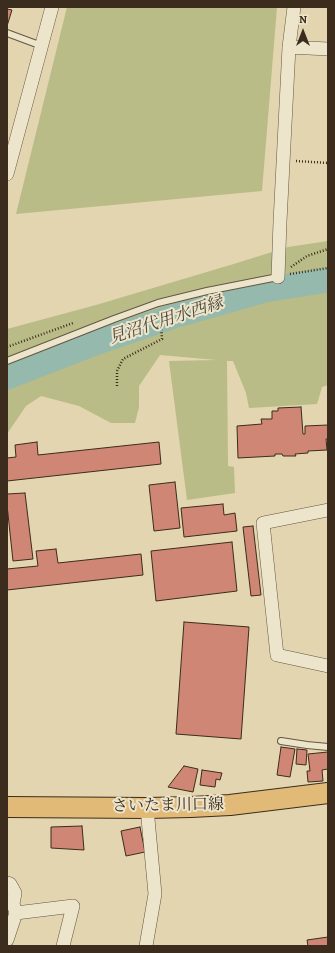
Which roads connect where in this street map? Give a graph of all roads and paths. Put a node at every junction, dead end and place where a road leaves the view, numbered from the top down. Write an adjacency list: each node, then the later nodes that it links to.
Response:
1 (52, 7): 4 (street)
2 (294, 7): 5 (street)
3 (7, 33): 4 (lane)
4 (42, 46): 9 (street)
5 (290, 47): 6 (street); 7 (street)
6 (328, 49)
7 (284, 161): 8 (path); 12 (street)
8 (328, 163)
9 (7, 174)
10 (328, 249): 12 (path)
11 (328, 268): 12 (path)
12 (278, 277): 14 (lane)
13 (157, 296): 14 (lane)
14 (158, 303): 16 (lane)
15 (160, 312): 17 (path)
16 (7, 361)
17 (117, 386)
18 (328, 510): 19 (street)
19 (328, 666)
20 (281, 741): 21 (lane)
21 (328, 746)
22 (328, 793): 24 (main road, さいたま川口線)
23 (7, 807): 24 (main road, さいたま川口線)
24 (147, 808): 29 (street)
25 (7, 883): 26 (street)
26 (16, 912): 27 (street); 28 (street)
27 (7, 940)
28 (63, 946)
29 (146, 946)

